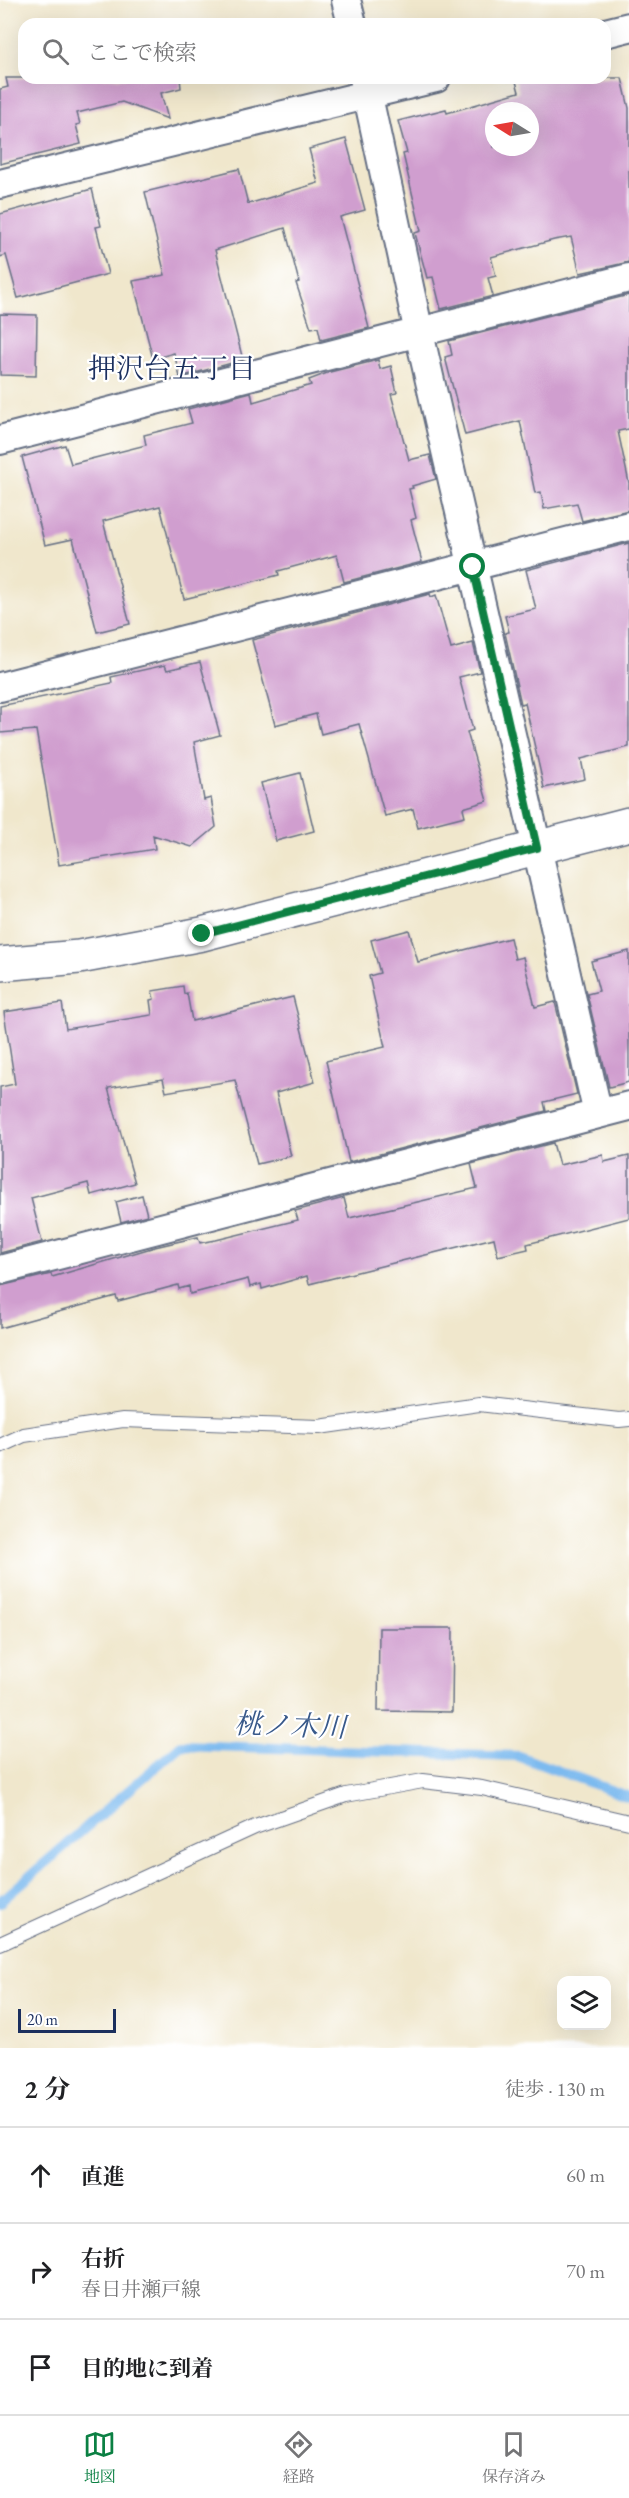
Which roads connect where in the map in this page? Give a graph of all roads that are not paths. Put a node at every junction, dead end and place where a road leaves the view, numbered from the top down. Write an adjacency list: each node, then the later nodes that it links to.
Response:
1 (346, 0): 2 (street)
2 (350, 18)
3 (629, 27): 4 (street)
4 (611, 32)
5 (389, 84): 6 (street)
6 (366, 87): 7 (street); 9 (street)
7 (0, 184)
8 (629, 278): 9 (street)
9 (419, 333): 10 (street); 12 (street)
10 (0, 440)
11 (629, 526): 12 (street)
12 (473, 567): 13 (street); 15 (street)
13 (0, 687)
14 (629, 824): 15 (main road)
15 (537, 848): 16 (main road); 18 (street)
16 (0, 964)
17 (629, 1106): 18 (street)
18 (598, 1114): 19 (street)
19 (0, 1270)
20 (629, 1419): 21 (lane)
21 (0, 1446)
22 (629, 1822): 23 (lane)
23 (0, 1944)

